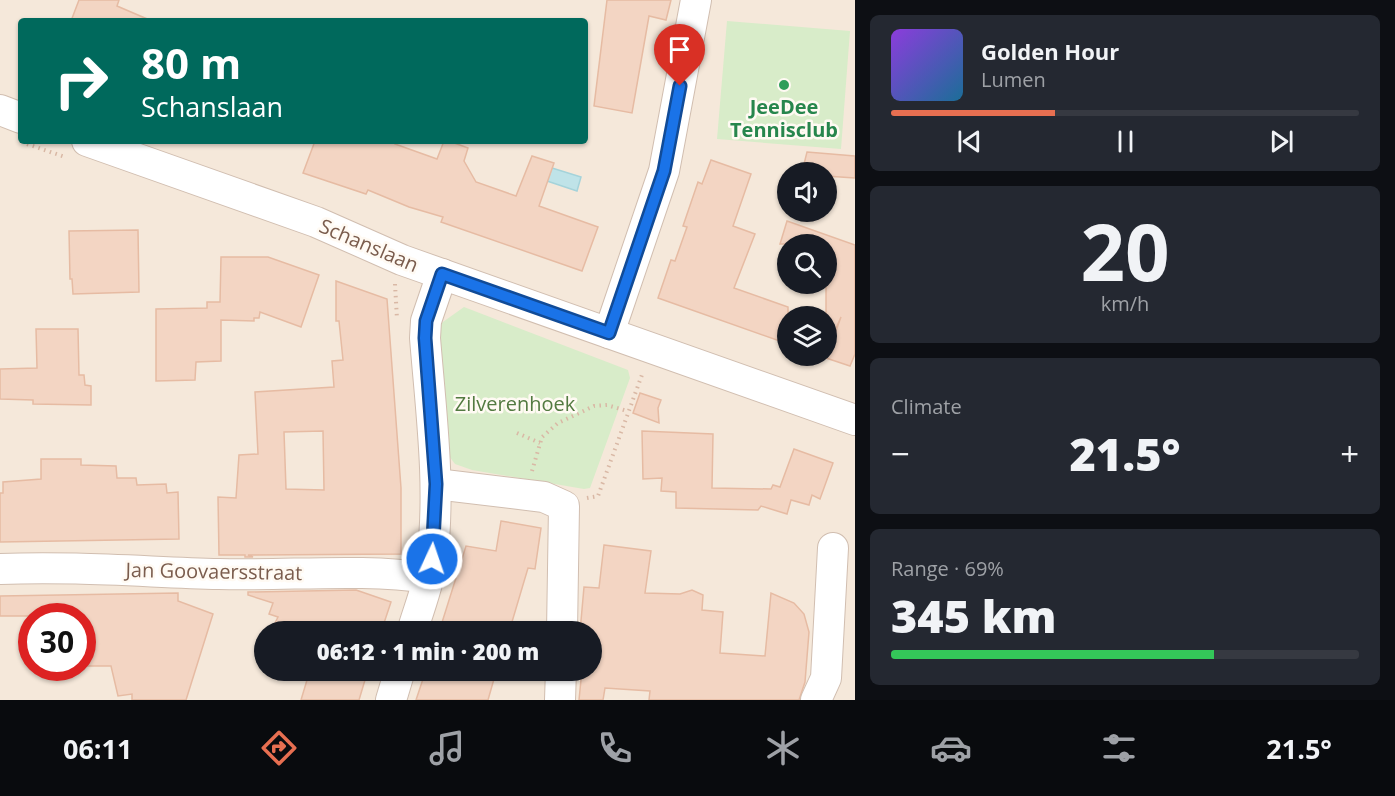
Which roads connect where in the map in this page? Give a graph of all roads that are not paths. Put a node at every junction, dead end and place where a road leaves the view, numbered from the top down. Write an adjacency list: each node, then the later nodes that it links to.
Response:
1 (696, 0): 6 (street)
2 (0, 110): 3 (street)
3 (18, 116)
4 (95, 144): 5 (street, Schanslaan)
5 (442, 274): 6 (street, Schanslaan); 8 (street)
6 (609, 333): 7 (street, Schanslaan)
7 (855, 420)
8 (436, 484): 11 (street); 13 (street)
9 (833, 548): 18 (street)
10 (0, 569): 11 (street, Jan Goovaersstraat)
11 (429, 578): 12 (street)
12 (415, 621)
13 (562, 621)
14 (397, 681): 16 (street)
15 (561, 681): 17 (street)
16 (391, 700)
17 (560, 700)
18 (816, 700)

